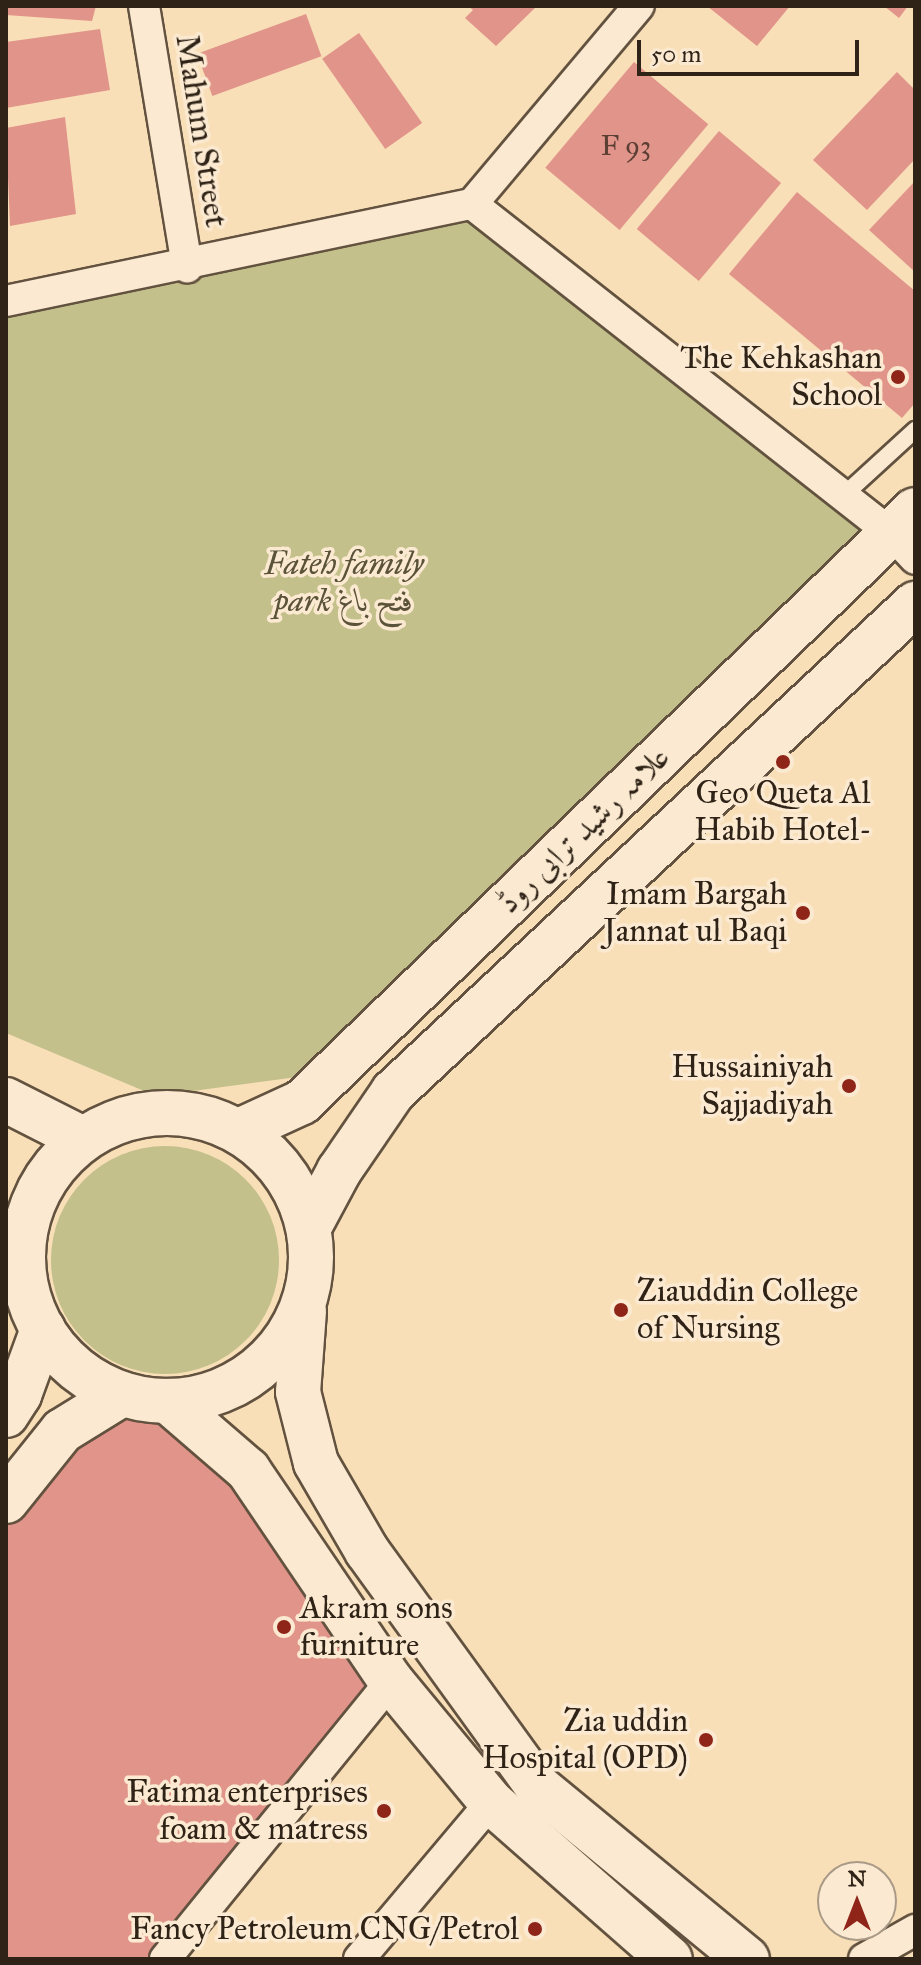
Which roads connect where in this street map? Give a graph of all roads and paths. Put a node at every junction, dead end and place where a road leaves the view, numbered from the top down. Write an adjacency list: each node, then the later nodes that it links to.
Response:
1 (144, 6): 4 (street, Mahum Street)
2 (639, 6): 3 (street)
3 (472, 204): 4 (street); 7 (street)
4 (187, 267): 5 (street)
5 (6, 301)
6 (915, 430): 7 (lane)
7 (843, 496): 8 (street)
8 (907, 534): 11 (main road, علامہ رشید ترابی روڈ)
9 (915, 604): 14 (main road, علامہ رشید ترابی روڈ)
10 (7, 1098): 12 (main road)
11 (239, 1131): 12 (main road); 14 (main road)
12 (83, 1139): 13 (main road)
13 (15, 1222): 16 (main road)
14 (309, 1227): 15 (main road)
15 (304, 1309): 18 (main road); 27 (main road)
16 (43, 1329): 17 (main road); 19 (main road)
17 (122, 1394): 18 (main road); 20 (main road)
18 (168, 1401): 21 (main road)
19 (6, 1415)
20 (6, 1501)
21 (391, 1681): 22 (main road); 24 (street)
22 (491, 1802): 25 (street); 26 (main road)
23 (915, 1930): 28 (street)
24 (165, 1959)
25 (359, 1959)
26 (670, 1959)
27 (747, 1959)
28 (864, 1959)

